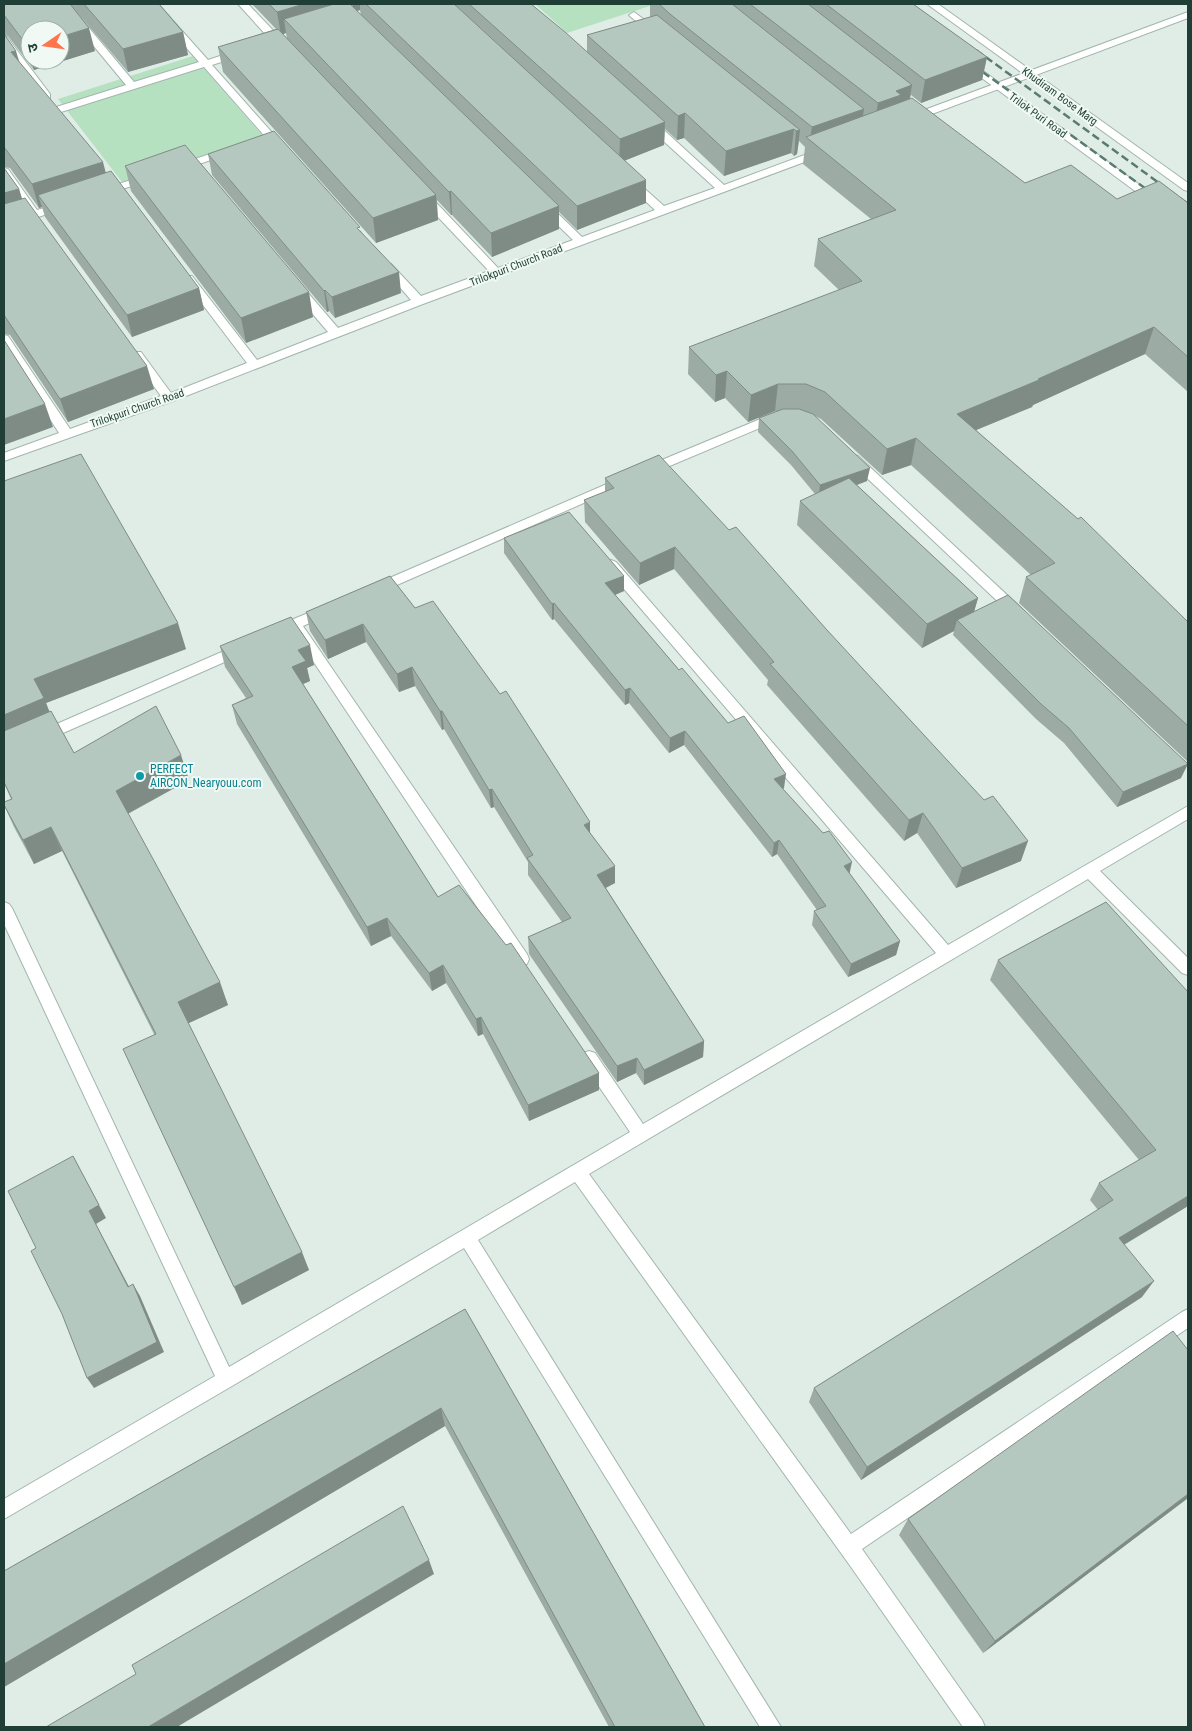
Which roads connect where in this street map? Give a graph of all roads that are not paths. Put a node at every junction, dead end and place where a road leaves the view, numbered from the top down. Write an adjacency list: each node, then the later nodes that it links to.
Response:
1 (64, 4): 14 (street)
2 (154, 4): 12 (street)
3 (243, 4): 10 (street)
4 (936, 4): 13 (street, Khudiram Bose Marg)
5 (634, 15): 8 (street)
6 (1188, 15): 13 (street)
7 (4, 39): 14 (street)
8 (664, 39)
9 (250, 49): 12 (street)
10 (290, 55)
11 (959, 57): 15 (street, Trilok Puri Road)
12 (206, 63): 14 (street); 22 (street)
13 (1029, 74): 15 (street); 25 (street, Khudiram Bose Marg)
14 (132, 86)
15 (998, 86): 17 (street); 34 (street, Trilok Puri Road)
16 (643, 117): 27 (street)
17 (899, 123)
18 (836, 146): 21 (street, Trilokpuri Church Road)
19 (796, 147): 21 (street)
20 (236, 149): 28 (street)
21 (809, 157): 27 (street, Trilokpuri Church Road)
22 (290, 159)
23 (4, 171): 32 (street)
24 (621, 172): 31 (street)
25 (1188, 188)
26 (417, 189): 38 (street)
27 (722, 189): 31 (street, Trilokpuri Church Road)
28 (91, 196)
29 (537, 199): 35 (street)
30 (72, 202): 32 (street)
31 (663, 211): 35 (street, Trilokpuri Church Road)
32 (38, 219): 33 (street)
33 (4, 225)
34 (1188, 225)
35 (580, 241): 38 (street, Trilokpuri Church Road)
36 (380, 258): 40 (street)
37 (184, 272): 44 (street)
38 (497, 273): 40 (street, Trilokpuri Church Road)
39 (293, 282): 41 (street)
40 (419, 301): 41 (street, Trilokpuri Church Road)
41 (336, 334): 44 (street, Trilokpuri Church Road)
42 (4, 338): 47 (street)
43 (128, 342): 45 (street)
44 (254, 364): 45 (street, Trilokpuri Church Road)
45 (169, 398): 47 (street, Trilokpuri Church Road)
46 (787, 416): 50 (street)
47 (66, 433): 49 (street, Trilokpuri Church Road)
48 (844, 450): 55 (street)
49 (4, 457)
50 (561, 507): 51 (street); 53 (street)
51 (574, 522)
52 (600, 552): 63 (street)
53 (366, 593)
54 (340, 605): 56 (street)
55 (1025, 620)
56 (295, 624): 57 (street); 65 (street)
57 (268, 636)
58 (250, 644): 59 (street)
59 (4, 753)
60 (1188, 812): 61 (street)
61 (1090, 870): 63 (street); 64 (street)
62 (4, 908): 71 (street)
63 (947, 955): 67 (street)
64 (1188, 968)
65 (530, 972)
66 (580, 1046): 67 (street)
67 (641, 1136): 68 (street)
68 (578, 1172): 69 (street); 73 (street)
69 (467, 1238): 71 (street); 74 (street)
70 (1188, 1318): 73 (street)
71 (226, 1380): 72 (street)
72 (4, 1510)
73 (849, 1548): 75 (street)
74 (771, 1727)
75 (975, 1727)

